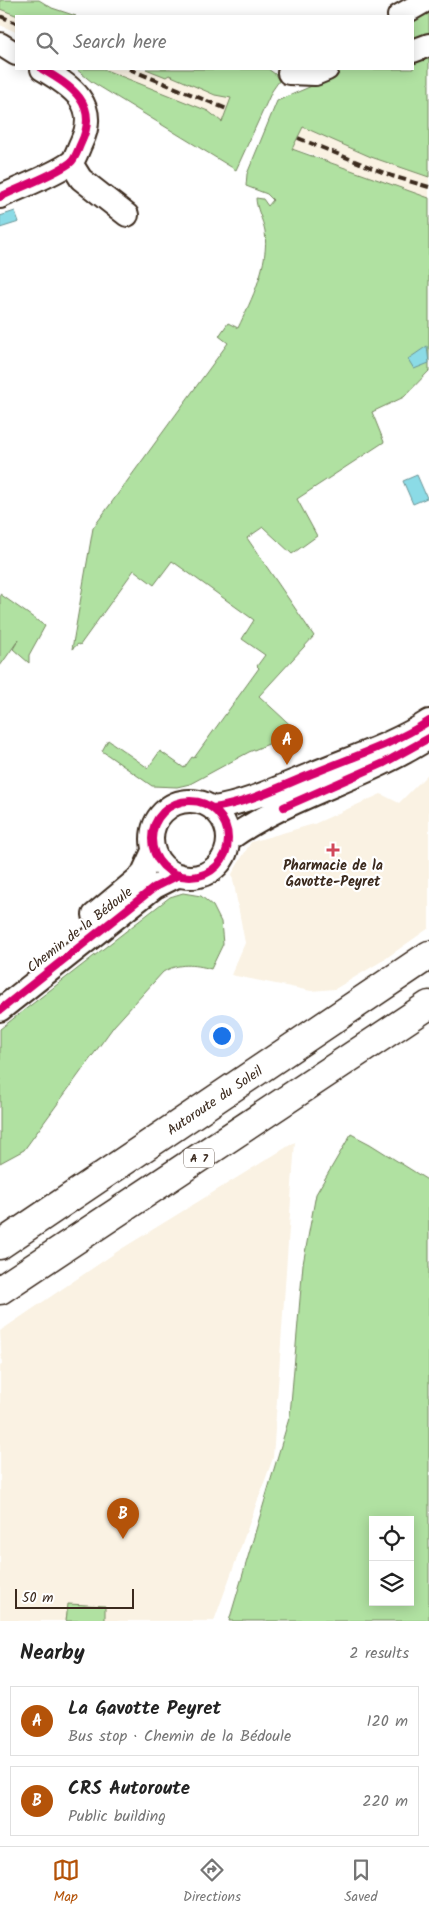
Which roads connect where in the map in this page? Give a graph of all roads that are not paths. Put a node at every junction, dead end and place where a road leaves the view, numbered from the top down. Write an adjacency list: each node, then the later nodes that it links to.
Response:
1 (427, 0): 2 (street)
2 (401, 15)
3 (0, 44): 6 (street)
4 (429, 45): 5 (street)
5 (414, 51)
6 (15, 53)
7 (44, 70): 10 (street)
8 (325, 70): 9 (street)
9 (289, 74)
10 (71, 162): 11 (street); 12 (street)
11 (0, 197)
12 (127, 214)
13 (429, 721): 15 (street)
14 (429, 738): 16 (street)
15 (213, 808): 16 (street); 17 (street)
16 (228, 840): 18 (street)
17 (153, 851): 18 (street); 20 (street, Chemin de la Bédoule)
18 (179, 875): 22 (street, Chemin de la Bédoule)
19 (429, 955): 23 (highway, Autoroute du Soleil)
20 (0, 994)
21 (429, 1005): 24 (highway, A 7)
22 (0, 1010)
23 (0, 1245)
24 (0, 1290)

